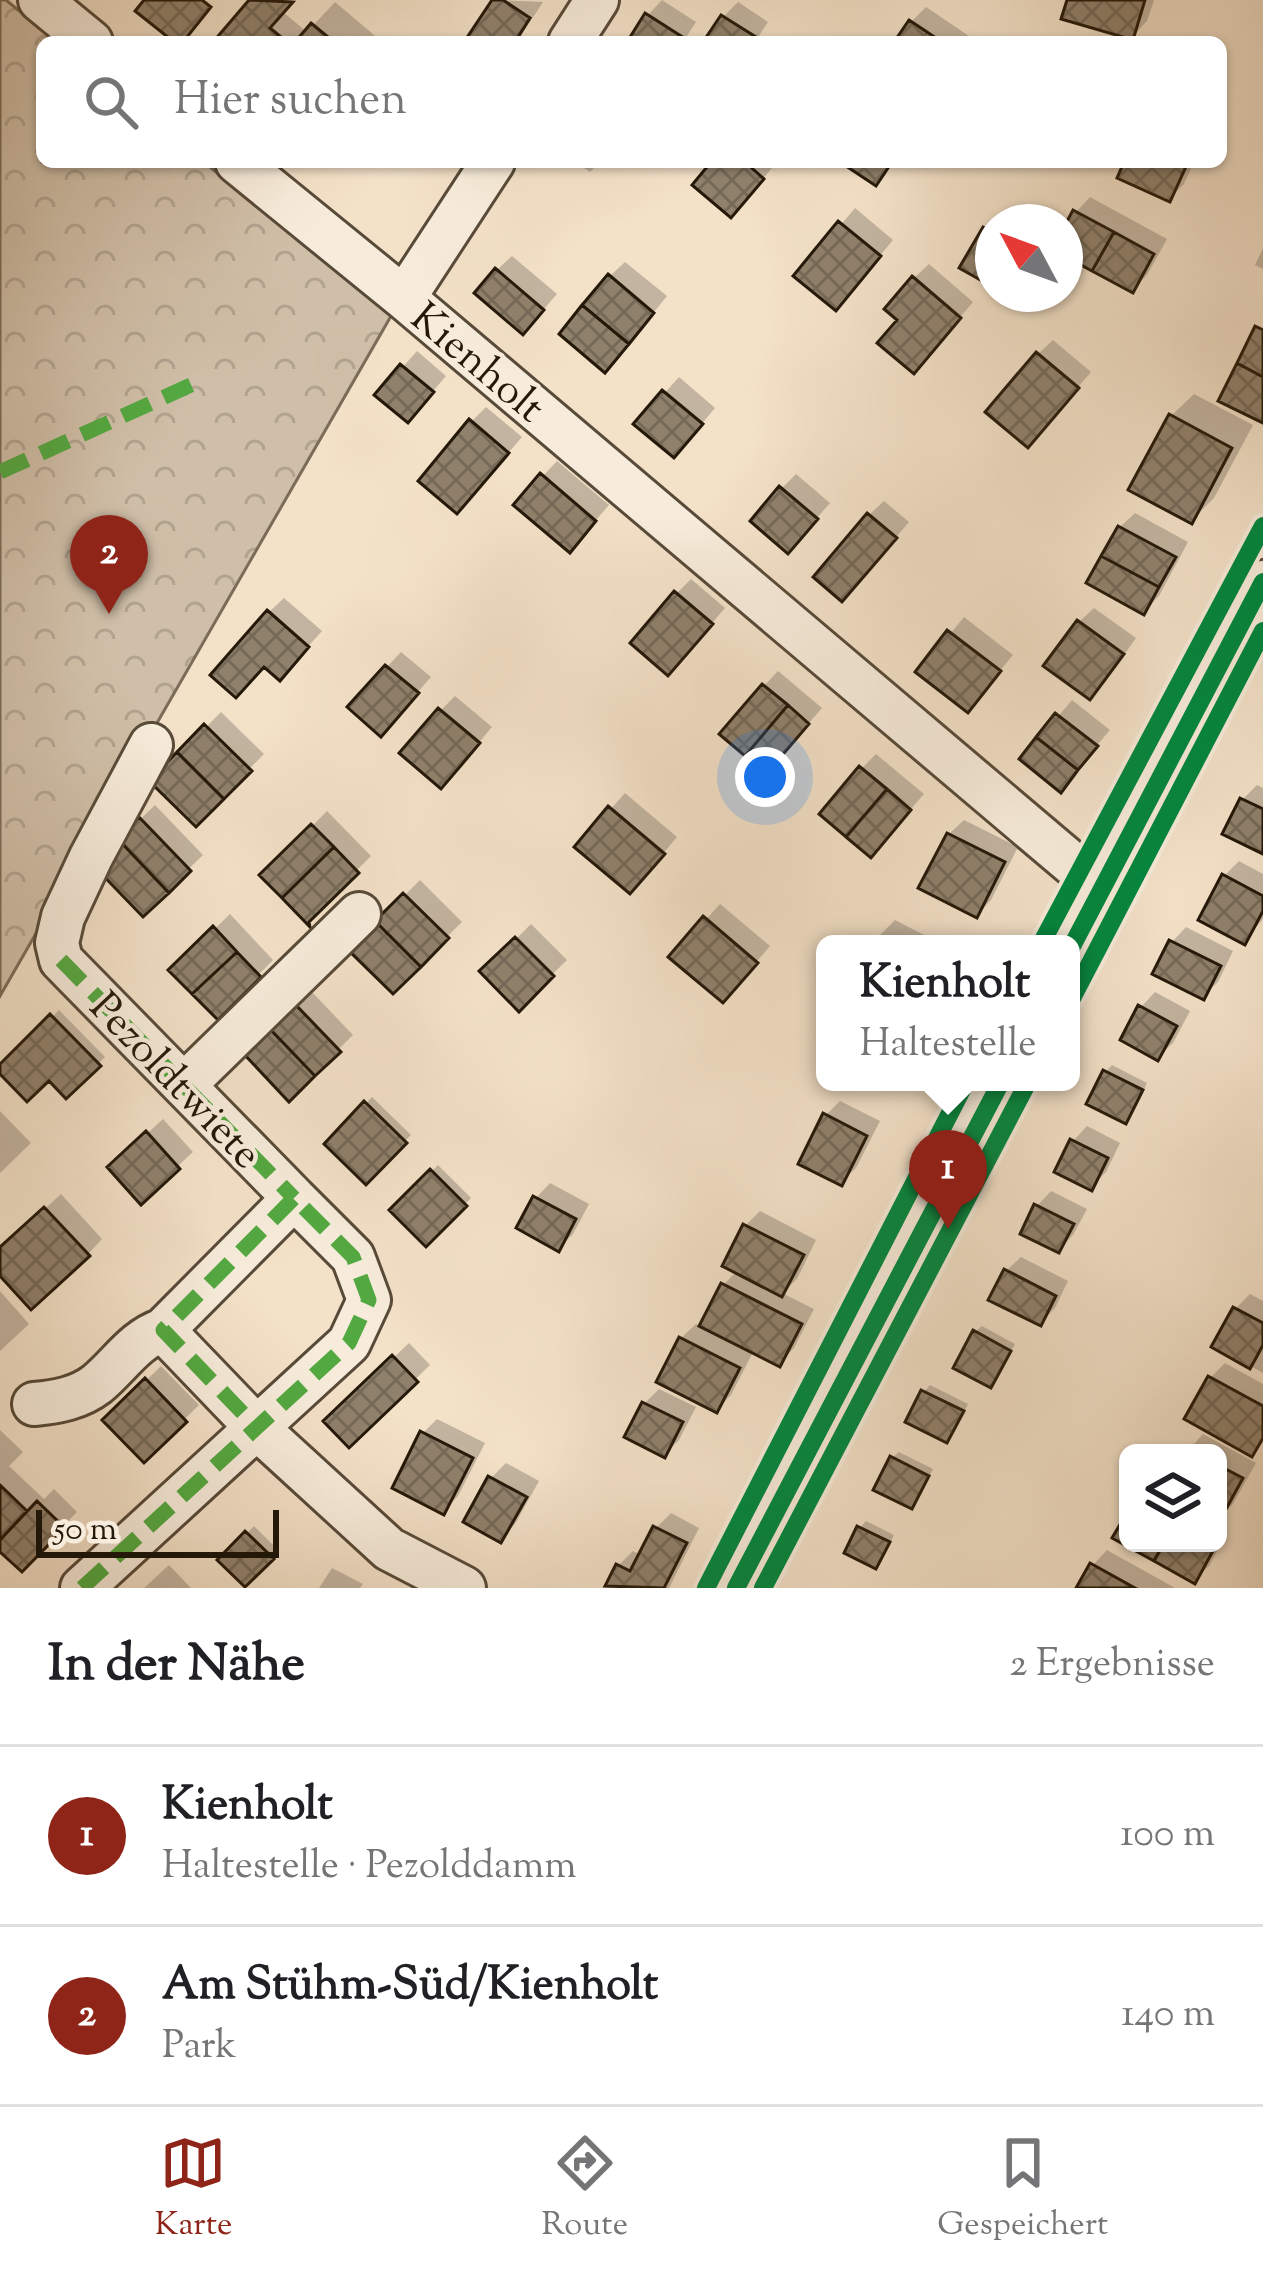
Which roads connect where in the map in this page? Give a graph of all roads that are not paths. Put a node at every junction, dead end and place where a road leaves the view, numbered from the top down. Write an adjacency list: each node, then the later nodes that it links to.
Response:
1 (40, 0): 3 (street)
2 (597, 0): 4 (street)
3 (84, 36)
4 (574, 36)
5 (245, 168): 7 (street, Kienholt)
6 (489, 168): 7 (street)
7 (404, 298): 10 (street, Kienholt)
8 (1263, 581): 10 (street)
9 (151, 745): 13 (street, Pezoldtwiete)
10 (1102, 889): 12 (street)
11 (359, 914): 13 (street)
12 (1078, 935)
13 (184, 1085): 15 (street, Pezoldtwiete)
14 (996, 1091): 21 (street)
15 (294, 1198): 16 (street, Pezoldtwiete); 18 (street, Pezoldtwiete)
16 (163, 1330): 17 (street, Pezoldtwiete); 18 (street)
17 (34, 1404)
18 (258, 1429): 19 (street, Pezoldtwiete); 20 (street)
19 (82, 1588)
20 (464, 1588)
21 (736, 1588)

